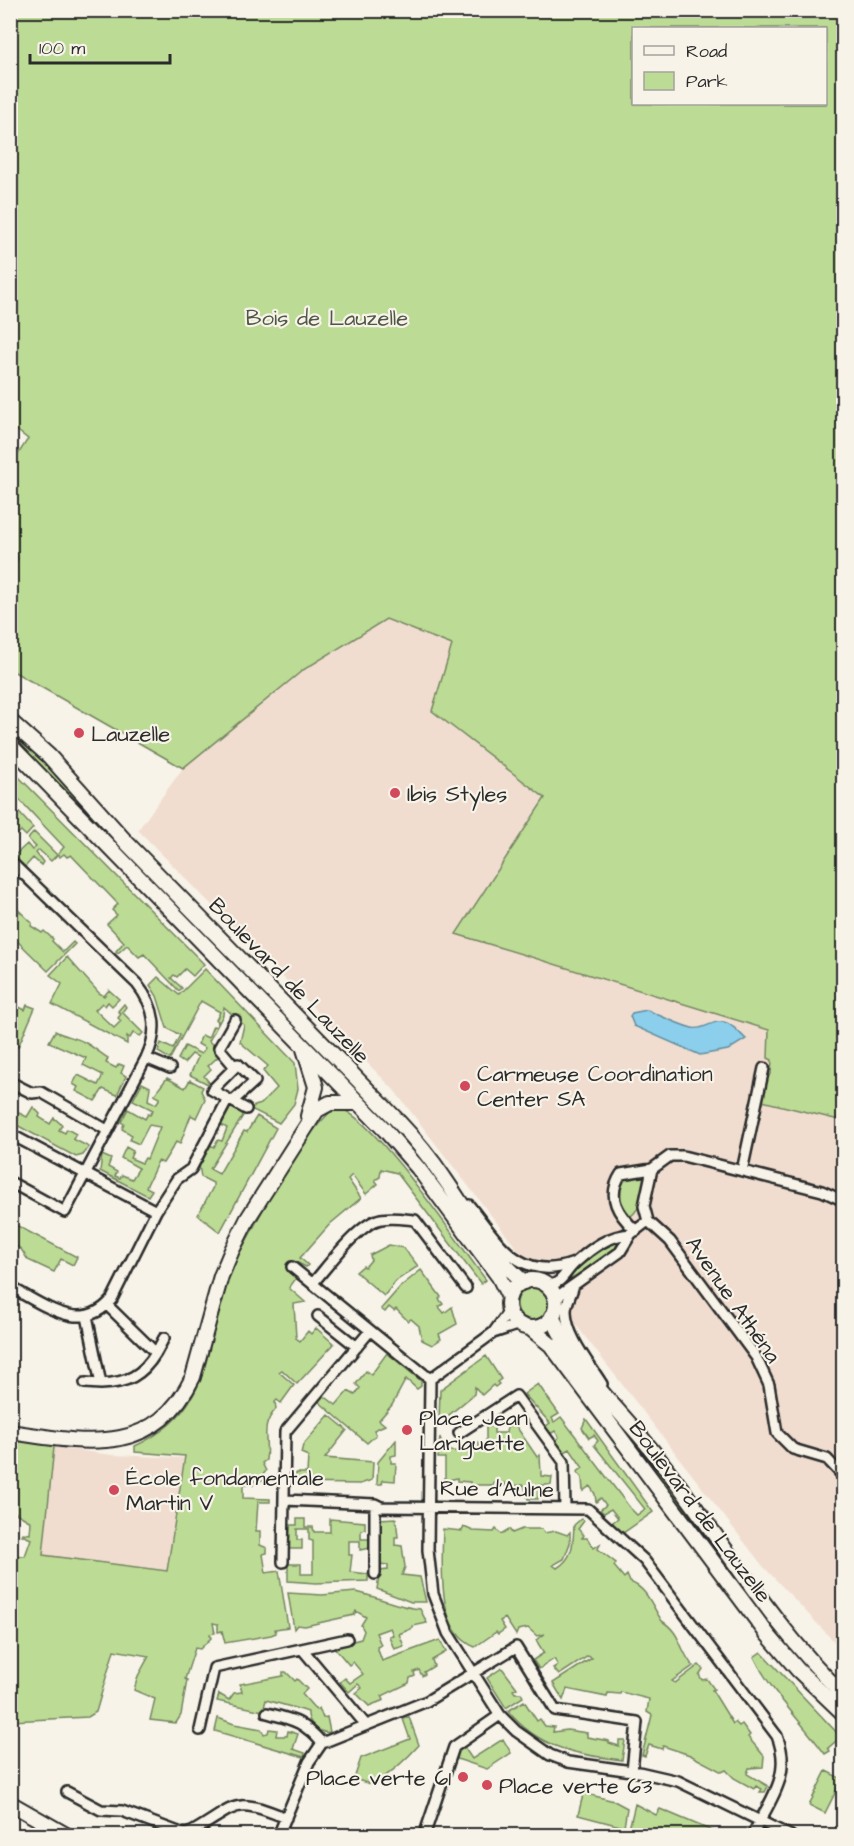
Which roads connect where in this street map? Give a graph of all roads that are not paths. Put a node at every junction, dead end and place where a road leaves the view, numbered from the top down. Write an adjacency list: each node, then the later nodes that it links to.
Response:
1 (10, 721): 11 (main road, Boulevard de Lauzelle)
2 (10, 745): 5 (main road, Boulevard de Lauzelle)
3 (10, 861): 6 (street)
4 (235, 1020): 8 (street)
5 (300, 1042): 7 (main road, Boulevard de Lauzelle); 12 (main road)
6 (146, 1058): 9 (street); 17 (street)
7 (323, 1065): 11 (main road); 12 (main road); 15 (main road, Boulevard de Lauzelle)
8 (235, 1067): 14 (street); 14 (street)
9 (170, 1068)
10 (764, 1068): 21 (street)
11 (353, 1074): 23 (main road, Boulevard de Lauzelle)
12 (314, 1076): 19 (main road)
13 (10, 1082): 17 (street)
14 (231, 1100): 16 (street); 26 (street)
15 (359, 1103): 19 (main road); 37 (main road, Boulevard de Lauzelle)
16 (246, 1109)
17 (107, 1130): 22 (street)
18 (10, 1134): 22 (street)
19 (298, 1139): 51 (main road)
20 (652, 1169): 21 (street); 27 (street); 28 (street)
21 (742, 1171): 25 (street)
22 (84, 1174): 24 (street); 26 (street)
23 (443, 1175): 29 (street); 31 (main road, Boulevard de Lauzelle)
24 (10, 1182)
25 (843, 1201)
26 (156, 1211): 38 (street)
27 (648, 1221): 28 (street); 54 (street, Avenue Athéna)
28 (633, 1232): 29 (street); 36 (street)
29 (574, 1263): 33 (street)
30 (292, 1268): 32 (street)
31 (524, 1282): 33 (main road); 37 (main road)
32 (313, 1283): 35 (street); 43 (street)
33 (547, 1286): 39 (main road)
34 (11, 1288): 40 (street)
35 (466, 1288)
36 (573, 1288): 39 (street); 53 (street)
37 (509, 1304): 42 (main road); 44 (street)
38 (107, 1305): 40 (street); 47 (street)
39 (554, 1309): 42 (main road); 53 (main road, Boulevard de Lauzelle)
40 (87, 1316): 50 (street)
41 (318, 1316): 46 (street)
42 (525, 1326): 44 (street); 66 (main road, Boulevard de Lauzelle)
43 (370, 1331): 46 (street); 48 (street)
44 (489, 1336): 48 (street)
45 (164, 1338): 47 (street)
46 (357, 1347): 55 (street)
47 (156, 1353): 50 (street)
48 (430, 1379): 57 (street)
49 (85, 1383): 50 (street)
50 (100, 1384)
51 (10, 1432)
52 (459, 1433): 58 (street)
53 (644, 1441): 64 (main road, Boulevard de Lauzelle)
54 (843, 1477)
55 (285, 1500): 56 (street, Rue d'Aulne); 59 (street)
56 (375, 1503): 57 (street, Rue d'Aulne); 60 (street)
57 (429, 1507): 58 (street, Rue d'Aulne); 63 (street)
58 (565, 1508): 75 (street, Rue d'Aulne)
59 (283, 1562)
60 (375, 1574)
61 (346, 1639): 62 (street)
62 (303, 1650): 68 (street); 69 (street)
63 (472, 1675): 67 (street); 68 (street); 71 (street)
64 (843, 1695)
65 (267, 1713): 70 (street)
66 (843, 1714)
67 (500, 1715): 71 (street); 78 (street)
68 (366, 1725): 70 (street)
69 (200, 1730)
70 (322, 1743): 74 (street)
71 (632, 1771): 75 (street)
72 (67, 1792): 74 (street)
73 (10, 1803): 76 (main road)
74 (286, 1818): 77 (street)
75 (760, 1821): 79 (street, Rue d'Aulne); 80 (street)
76 (68, 1836)
77 (278, 1836)
78 (424, 1836)
79 (752, 1836)
80 (791, 1836)

